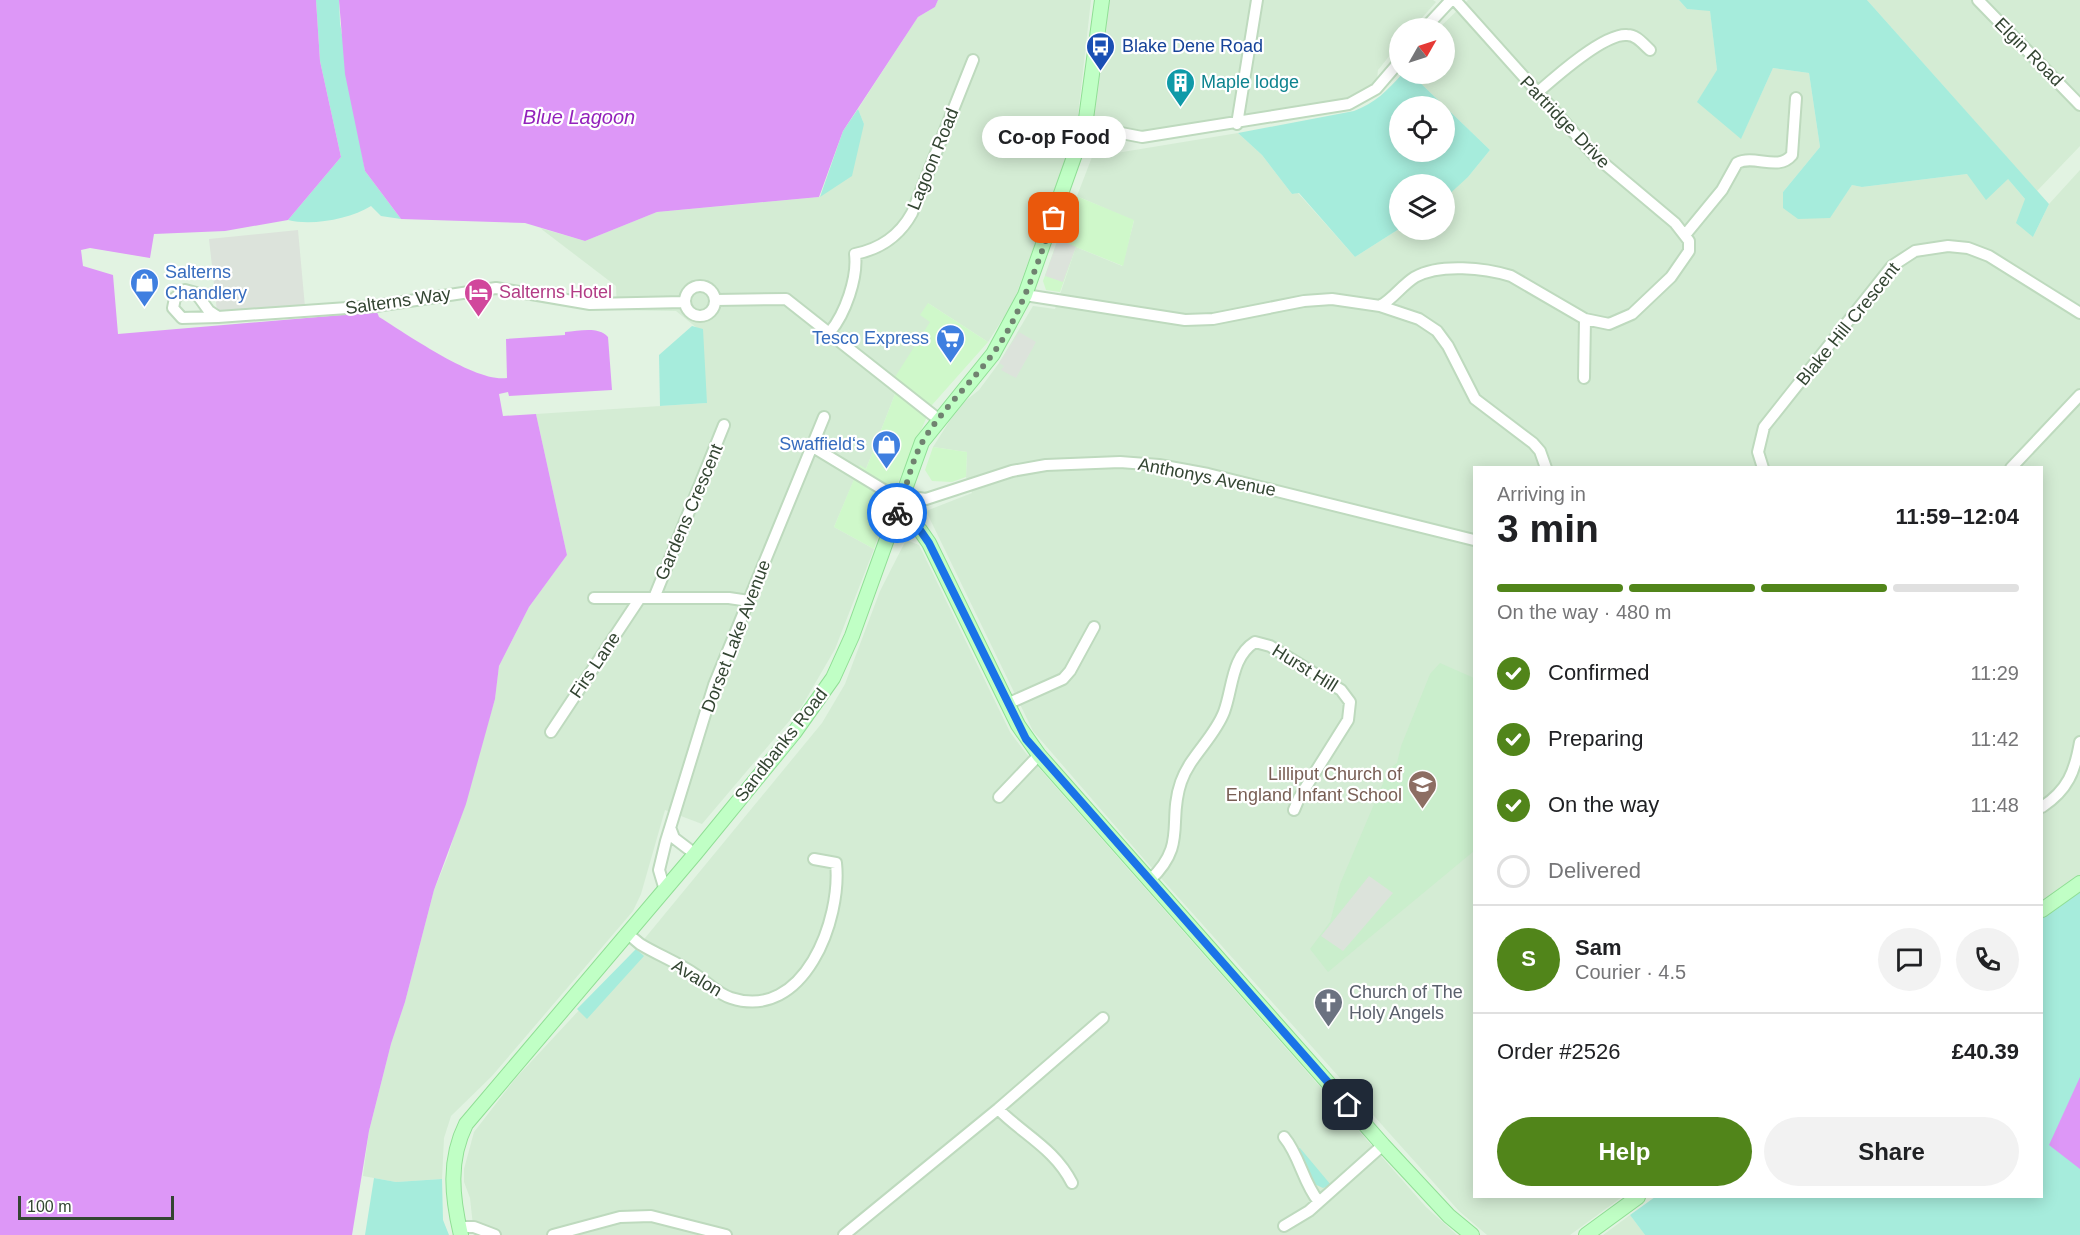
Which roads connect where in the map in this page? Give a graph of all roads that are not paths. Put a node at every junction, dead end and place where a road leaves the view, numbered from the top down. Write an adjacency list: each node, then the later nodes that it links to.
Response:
1 (1102, 0): 13 (main road, Sandbanks Road)
2 (1257, 0): 12 (street)
3 (1453, 0): 5 (street); 9 (street, Partridge Drive)
4 (1978, 0): 11 (street, Elgin Road)
5 (1435, 18)
6 (1650, 51): 9 (street)
7 (973, 60): 22 (street, Lagoon Road)
8 (1389, 74): 12 (street)
9 (1537, 93): 14 (street, Partridge Drive)
10 (1796, 98): 14 (street)
11 (2080, 105)
12 (1237, 124): 13 (street)
13 (1085, 126): 15 (main road, Sandbanks Road)
14 (1685, 235): 21 (street)
15 (1025, 295): 18 (street); 26 (main road, Sandbanks Road)
16 (715, 300): 17 (street, Salterns Way); 17 (street); 22 (street)
17 (684, 302): 20 (street, Salterns Way)
18 (1380, 306): 21 (street); 29 (street)
19 (2080, 312): 30 (street, Blake Hill Crescent)
20 (218, 317)
21 (1586, 319): 23 (street)
22 (830, 333): 26 (street)
23 (1584, 378)
24 (2080, 395): 31 (street)
25 (824, 417): 28 (street, Dorset Lake Avenue)
26 (938, 419): 32 (main road, Sandbanks Road)
27 (724, 425): 37 (street, Gardens Crescent)
28 (813, 447): 32 (street); 38 (street, Dorset Lake Avenue)
29 (1545, 466)
30 (1762, 466)
31 (2013, 466)
32 (903, 498): 33 (main road, Sandbanks Road); 34 (street, Anthonys Avenue)
33 (895, 519): 40 (main road); 48 (main road, Sandbanks Road)
34 (1473, 540)
35 (594, 598): 36 (street)
36 (640, 598): 37 (street); 41 (street, Firs Lane)
37 (654, 598): 38 (street)
38 (749, 602): 47 (street, Dorset Lake Avenue)
39 (1094, 627): 40 (street)
40 (1007, 704): 43 (main road)
41 (551, 732)
42 (2080, 742): 45 (street)
43 (1039, 755): 44 (street); 50 (main road)
44 (999, 797)
45 (2043, 806)
46 (1294, 810): 50 (street, Hurst Hill)
47 (671, 830): 48 (street); 52 (street, Dorset Lake Avenue)
48 (695, 854): 52 (main road, Sandbanks Road)
49 (814, 859): 54 (street, Avalon)
50 (1150, 879): 58 (main road)
51 (2080, 883): 53 (main road)
52 (665, 890): 54 (main road, Sandbanks Road)
53 (2043, 909)
54 (628, 934): 63 (main road, Sandbanks Road)
55 (1103, 1018): 56 (street)
56 (998, 1109): 59 (street); 67 (street)
57 (1284, 1137): 61 (street)
58 (1383, 1145): 61 (street); 68 (main road)
59 (1072, 1183)
60 (1637, 1198): 69 (main road)
61 (1319, 1202): 62 (street)
62 (1284, 1226)
63 (460, 1231): 64 (street)
64 (495, 1235)
65 (553, 1235): 66 (street)
66 (726, 1235)
67 (844, 1235)
68 (1472, 1235)
69 (1586, 1235)

